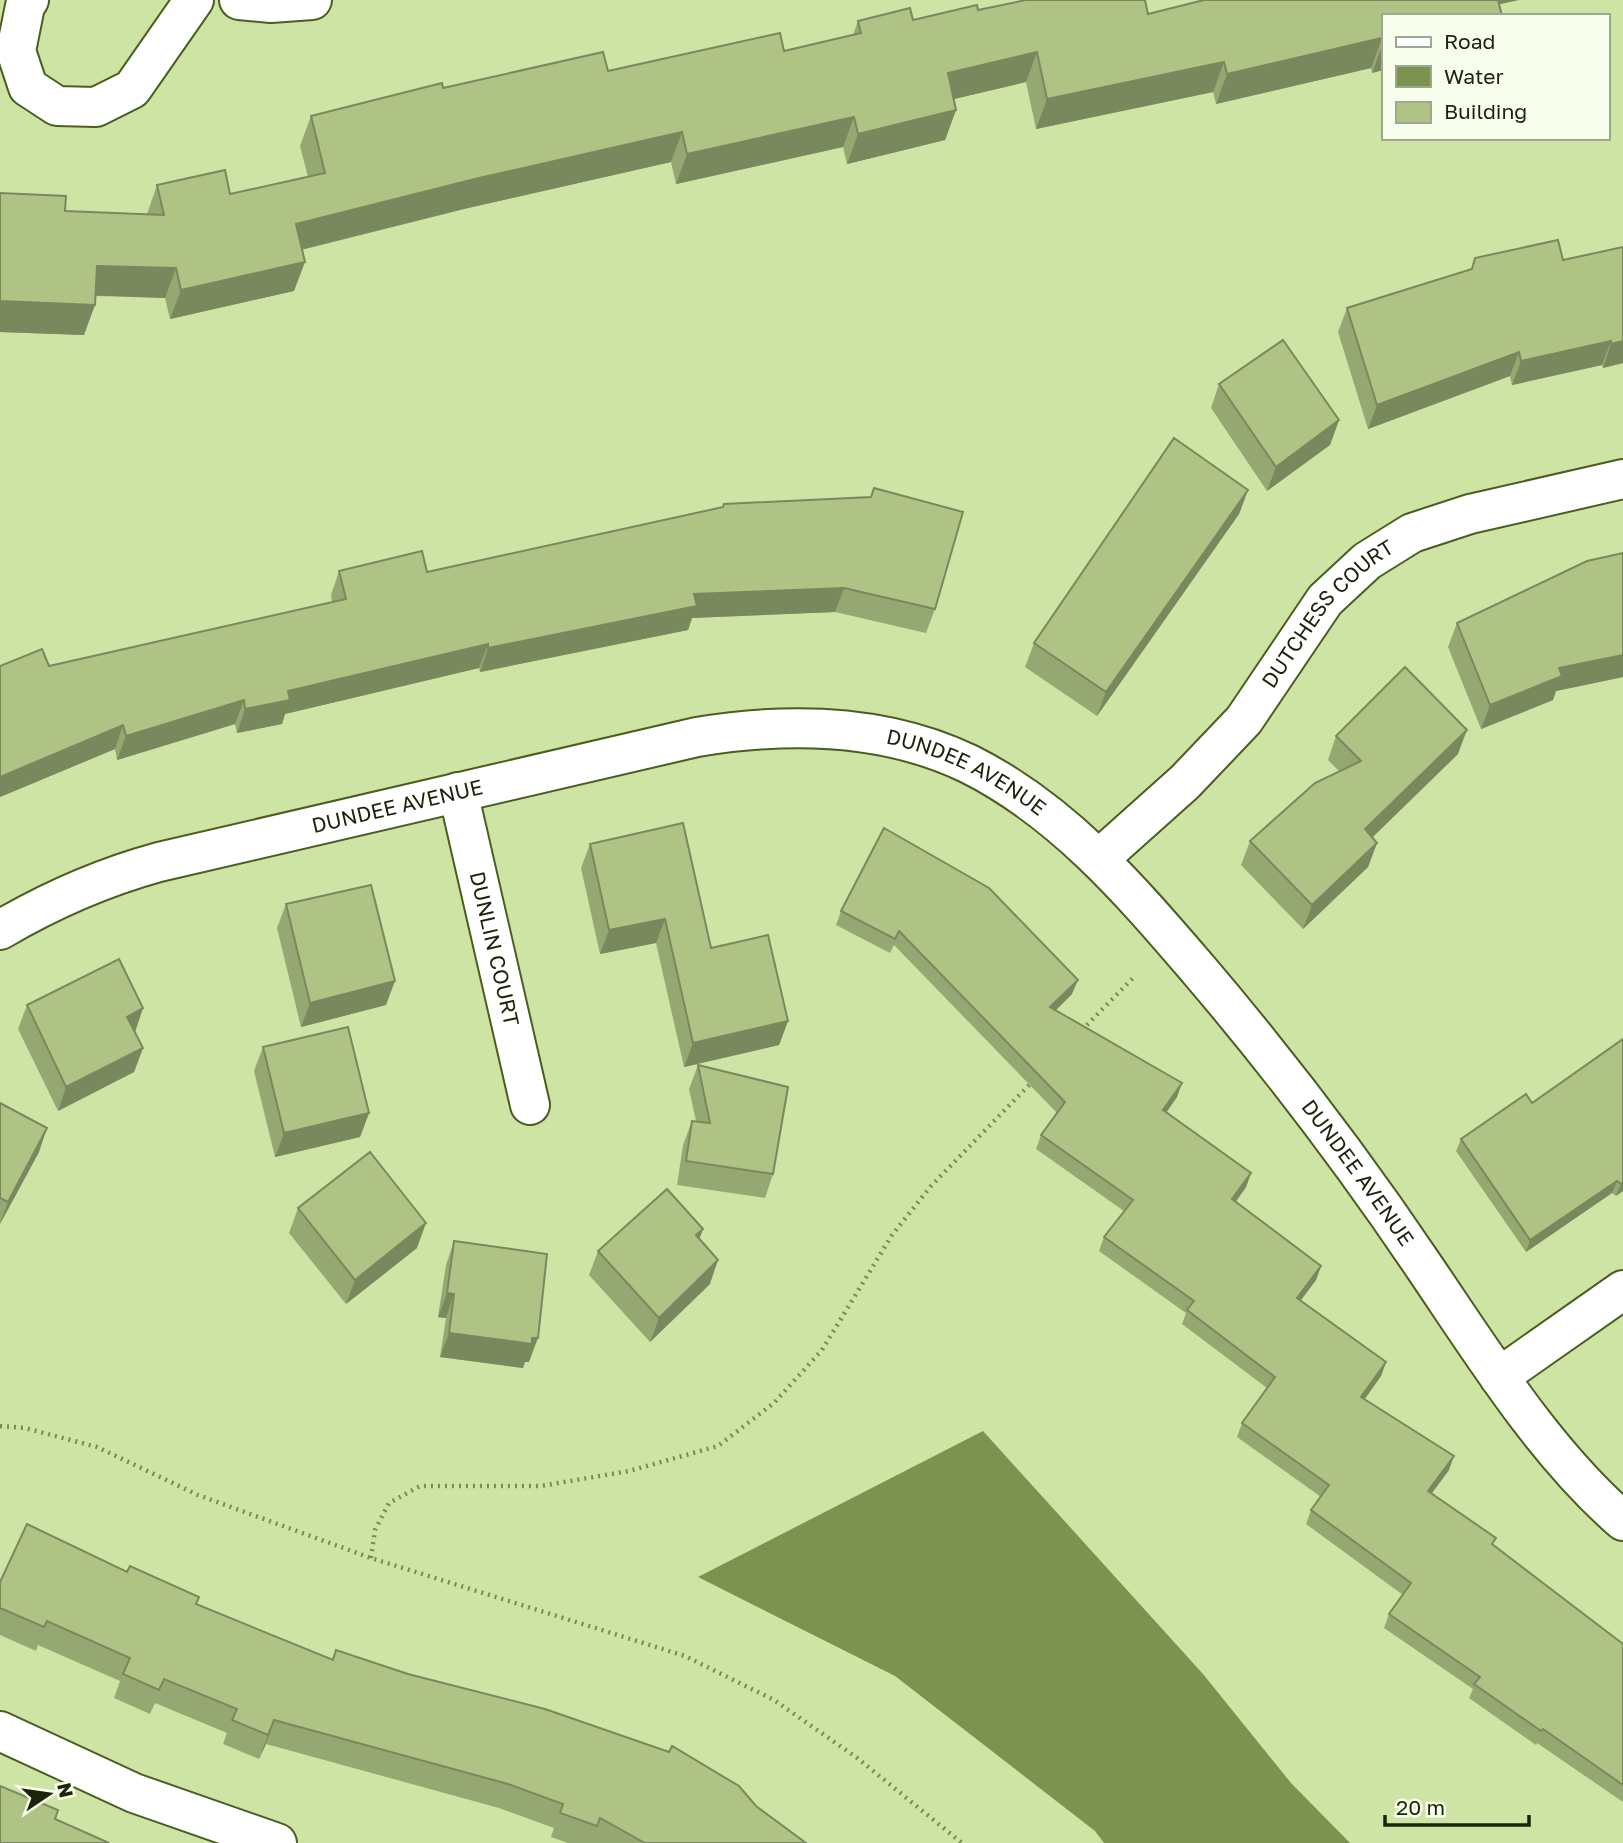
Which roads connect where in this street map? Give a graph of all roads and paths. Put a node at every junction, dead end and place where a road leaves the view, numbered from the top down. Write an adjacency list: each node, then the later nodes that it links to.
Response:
1 (29, 0): 2 (street)
2 (194, 0)
3 (239, 0): 4 (street)
4 (312, 0)
5 (1623, 479): 7 (street, DUTCHESS COURT)
6 (458, 792): 7 (street, DUNDEE AVENUE); 8 (street, DUNDEE AVENUE); 12 (street, DUNLIN COURT)
7 (1100, 858): 14 (street, DUNDEE AVENUE)
8 (0, 930)
9 (1135, 976): 10 (path)
10 (1077, 1036)
11 (1038, 1076): 17 (path)
12 (530, 1105)
13 (1623, 1290): 14 (street)
14 (1499, 1377): 16 (street, DUNDEE AVENUE)
15 (0, 1426): 17 (path)
16 (1623, 1521)
17 (371, 1558): 20 (path)
18 (0, 1731): 19 (street)
19 (277, 1843)
20 (962, 1843)

